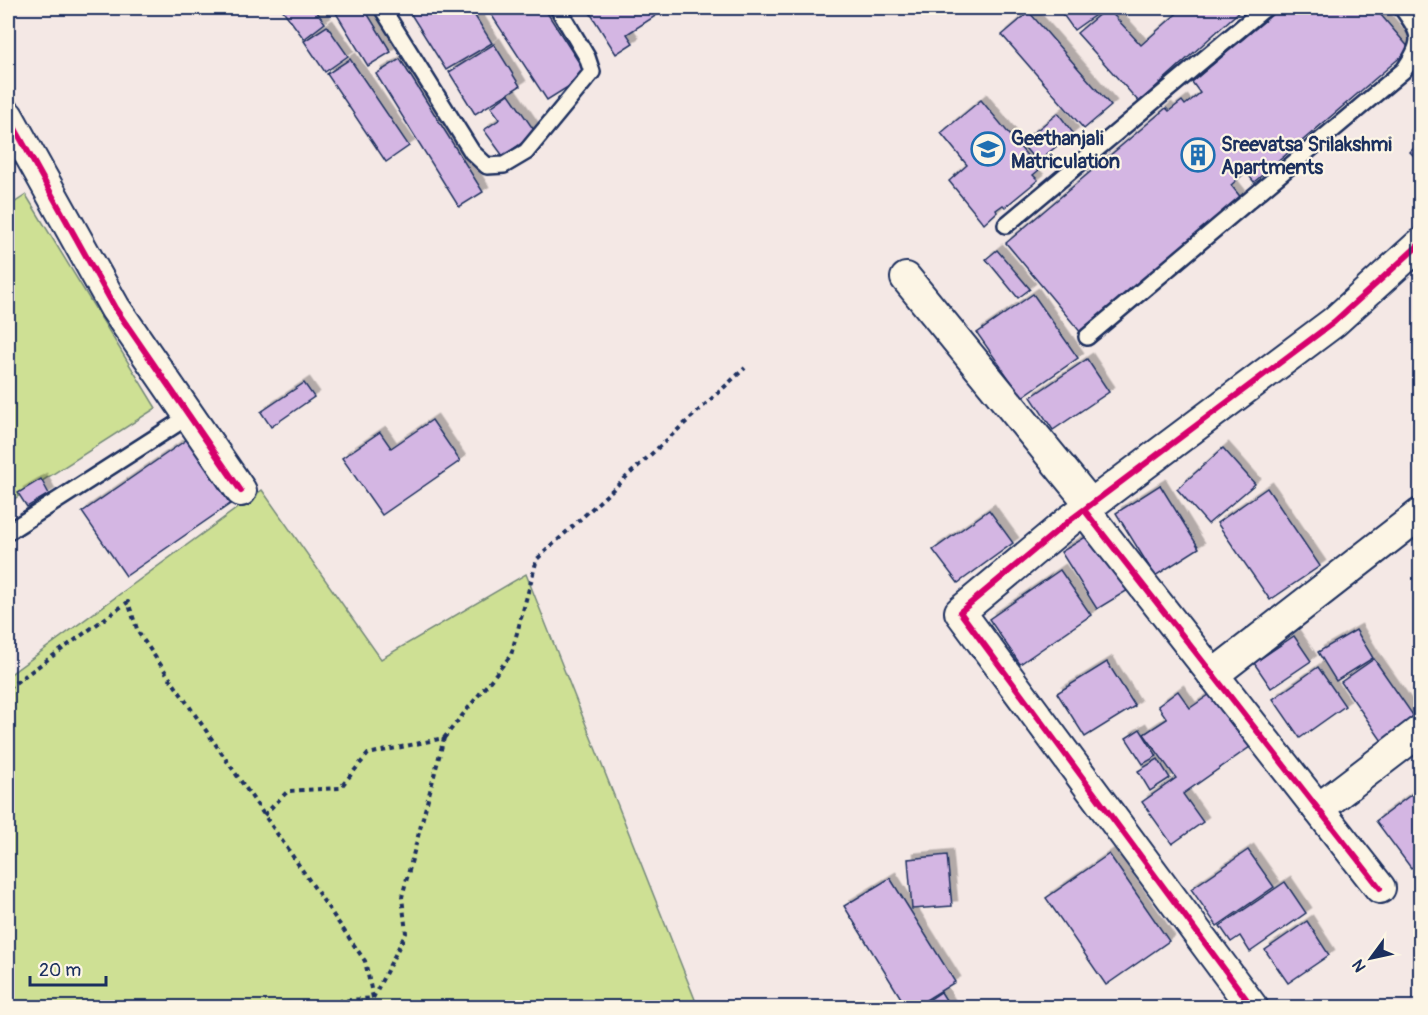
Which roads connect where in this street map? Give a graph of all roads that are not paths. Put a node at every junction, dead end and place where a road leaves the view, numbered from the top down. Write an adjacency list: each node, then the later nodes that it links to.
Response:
1 (382, 8): 2 (lane)
2 (558, 8)
3 (1265, 8): 6 (lane)
4 (1402, 8): 9 (lane)
5 (8, 116): 10 (street)
6 (1006, 225)
7 (1420, 244): 12 (street)
8 (906, 278): 12 (street)
9 (1087, 337)
10 (189, 416): 11 (street); 14 (lane)
11 (241, 491)
12 (1088, 508): 15 (street); 19 (street)
13 (1420, 514): 15 (street)
14 (8, 532)
15 (1213, 675): 17 (street)
16 (1420, 731): 17 (street)
17 (1318, 809): 18 (street)
18 (1380, 888)
19 (1252, 1008)

